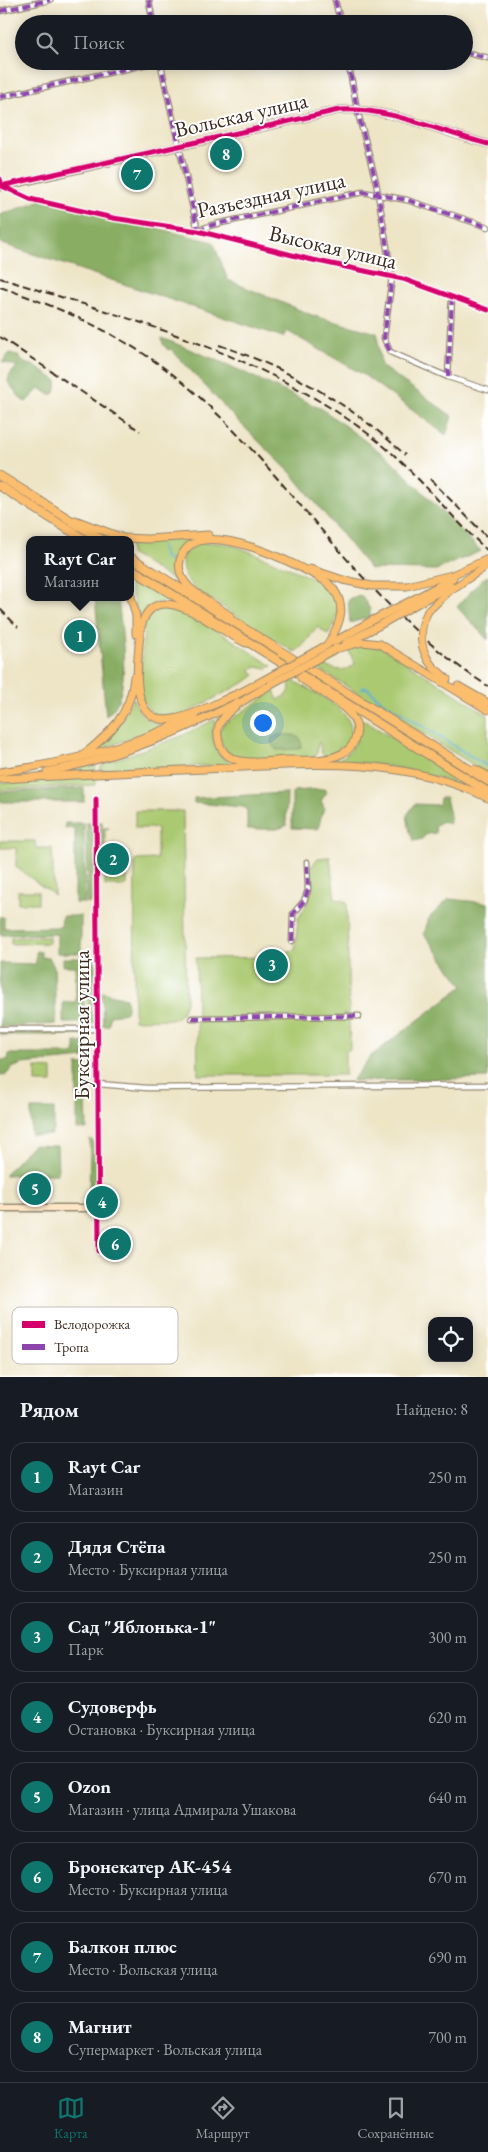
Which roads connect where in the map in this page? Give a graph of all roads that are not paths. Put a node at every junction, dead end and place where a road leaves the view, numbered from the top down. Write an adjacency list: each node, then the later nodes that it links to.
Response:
1 (50, 0): 4 (street)
2 (149, 0): 5 (street)
3 (335, 0): 6 (street)
4 (0, 11)
5 (152, 15)
6 (339, 15)
7 (473, 54): 8 (street)
8 (488, 58)
9 (121, 70): 12 (street)
10 (163, 70): 15 (street)
11 (350, 70): 13 (street)
12 (0, 97)
13 (357, 109): 14 (street, Вольская улица); 15 (street, Вольская улица); 17 (street)
14 (488, 144)
15 (180, 145): 16 (street, Вольская улица); 19 (street)
16 (1, 184): 19 (street, Разъездная улица)
17 (377, 193): 18 (street, Разъездная улица); 19 (street, Разъездная улица); 20 (street)
18 (488, 227)
19 (198, 231): 20 (street, Высокая улица)
20 (392, 277): 21 (street, Высокая улица); 23 (street)
21 (452, 297): 22 (street, Высокая улица); 23 (street)
22 (488, 310)
23 (448, 377): 24 (street)
24 (488, 390)
25 (0, 476): 27 (highway)
26 (0, 486): 28 (highway)
27 (61, 514): 29 (highway); 30 (main road, bridge)
28 (79, 536)
29 (96, 536)
30 (115, 536)
31 (134, 538): 35 (main road, bridge)
32 (488, 559): 35 (main road)
33 (134, 560): 39 (highway)
34 (488, 565): 35 (main road)
35 (473, 570): 38 (main road, bridge); 46 (main road, bridge)
36 (134, 571): 41 (highway)
37 (132, 601): 49 (main road)
38 (376, 623): 40 (main road); 42 (main road)
39 (247, 631): 40 (main road); 48 (highway)
40 (327, 645): 45 (main road, bridge)
41 (261, 650): 43 (highway); 45 (main road)
42 (335, 650): 44 (main road, bridge); 47 (main road)
43 (281, 662): 44 (main road); 54 (highway)
44 (272, 684): 52 (main road)
45 (239, 693): 49 (main road)
46 (488, 704)
47 (488, 710)
48 (435, 749): 51 (main road); 53 (highway)
49 (80, 758): 50 (main road)
50 (0, 772)
51 (488, 776)
52 (0, 779): 55 (main road)
53 (488, 781)
54 (488, 792)
55 (488, 798)
56 (96, 799): 62 (street, Буксирная улица)
57 (307, 862): 58 (street)
58 (292, 941)
59 (359, 1016): 60 (street)
60 (192, 1018)
61 (0, 1029): 62 (street)
62 (97, 1029): 63 (street, Буксирная улица)
63 (98, 1084): 64 (street); 66 (street, Буксирная улица)
64 (488, 1085)
65 (0, 1208): 66 (street)
66 (98, 1208): 67 (street, Буксирная улица)
67 (99, 1251)

